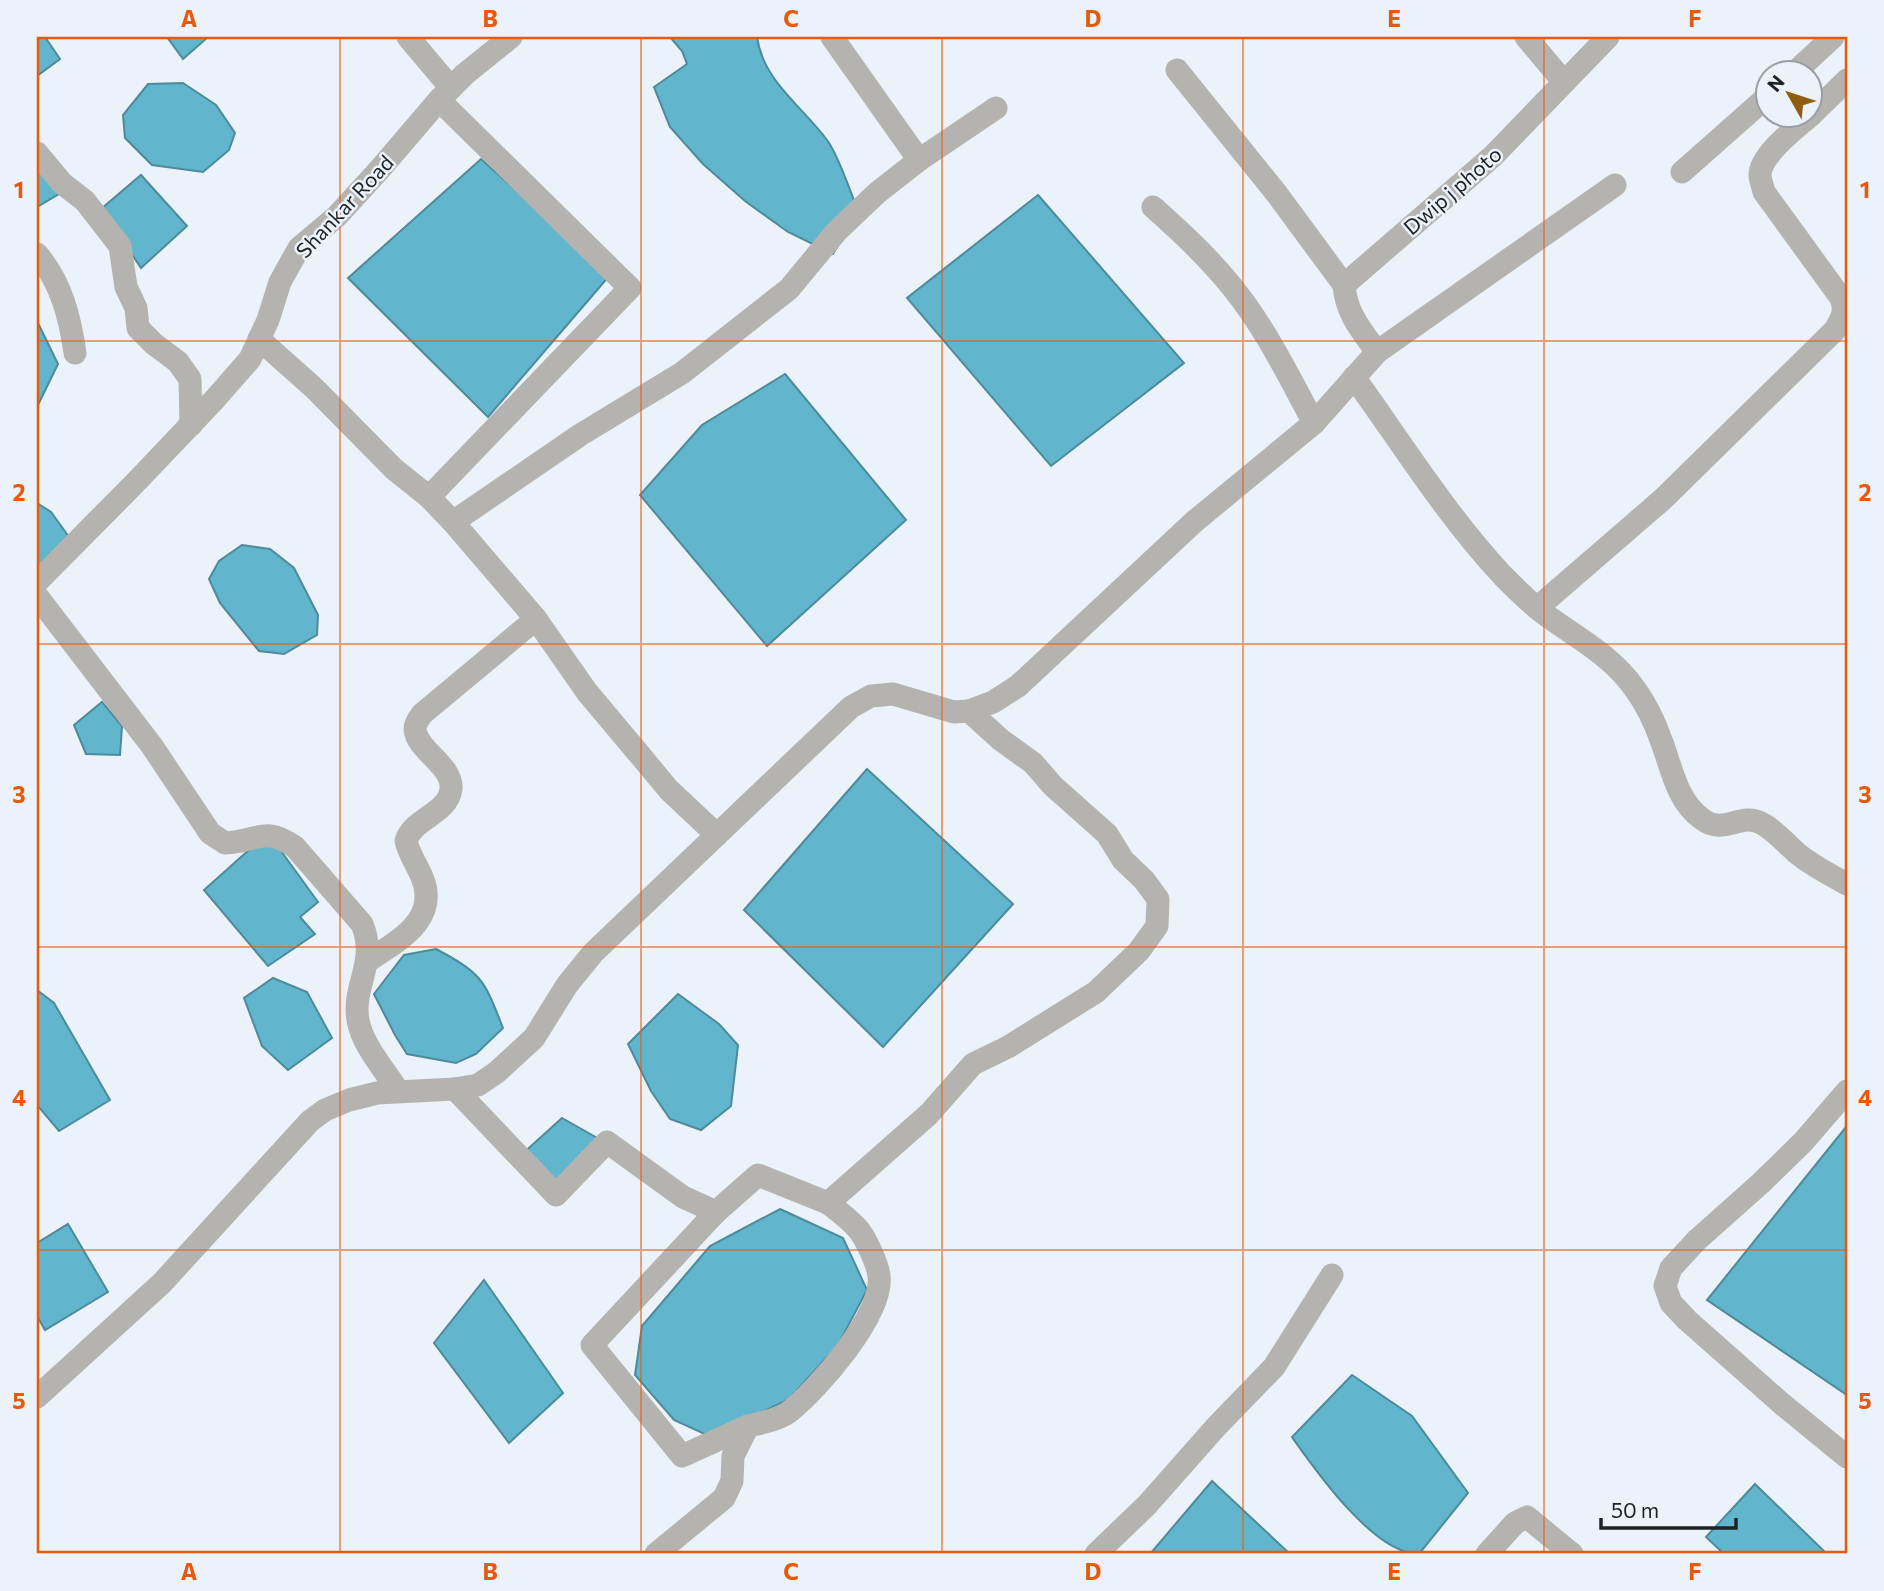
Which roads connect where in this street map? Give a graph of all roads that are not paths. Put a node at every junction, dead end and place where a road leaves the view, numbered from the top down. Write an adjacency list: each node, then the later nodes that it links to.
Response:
1 (408, 37): 13 (street)
2 (485, 37): 9 (street)
3 (511, 37): 9 (street, Shankar Road)
4 (832, 37): 19 (street)
5 (1526, 37): 11 (street)
6 (1608, 37): 11 (street, Dwip j photo)
7 (1825, 40): 8 (street)
8 (1806, 60)
9 (479, 62): 13 (street, Shankar Road)
10 (1177, 70): 24 (street)
11 (1563, 80): 24 (street, Dwip j photo)
12 (1847, 80): 14 (street)
13 (445, 94): 25 (street, Shankar Road); 31 (street)
14 (1825, 101)
15 (1755, 107): 20 (street)
16 (996, 108): 19 (street)
17 (1794, 130): 35 (street)
18 (37, 153): 30 (street)
19 (919, 160): 32 (street)
20 (1682, 172)
21 (1615, 186): 26 (street)
22 (1153, 207): 29 (street)
23 (37, 254): 27 (street)
24 (1344, 285): 26 (street)
25 (259, 340): 30 (street, Shankar Road); 31 (street)
26 (1377, 352): 28 (street)
27 (75, 353)
28 (1354, 377): 29 (street); 35 (street)
29 (1314, 423): 37 (street)
30 (191, 425): 33 (street, Shankar Road)
31 (429, 498): 32 (street)
32 (453, 522): 36 (street)
33 (37, 582)
34 (37, 596): 40 (street)
35 (1537, 608): 39 (street)
36 (536, 619): 38 (street); 40 (street)
37 (969, 711): 38 (street); 44 (street)
38 (717, 835): 41 (street)
39 (1847, 884)
40 (368, 961): 42 (street)
41 (455, 1089): 42 (street); 45 (street)
42 (398, 1091): 47 (street)
43 (1847, 1091): 49 (street)
44 (828, 1203): 45 (street); 48 (street)
45 (716, 1212): 48 (street)
46 (1332, 1275): 51 (street)
47 (37, 1397)
48 (748, 1426): 50 (street)
49 (1847, 1457)
50 (656, 1554)
51 (1096, 1554)
52 (1487, 1554): 53 (street)
53 (1572, 1554)

